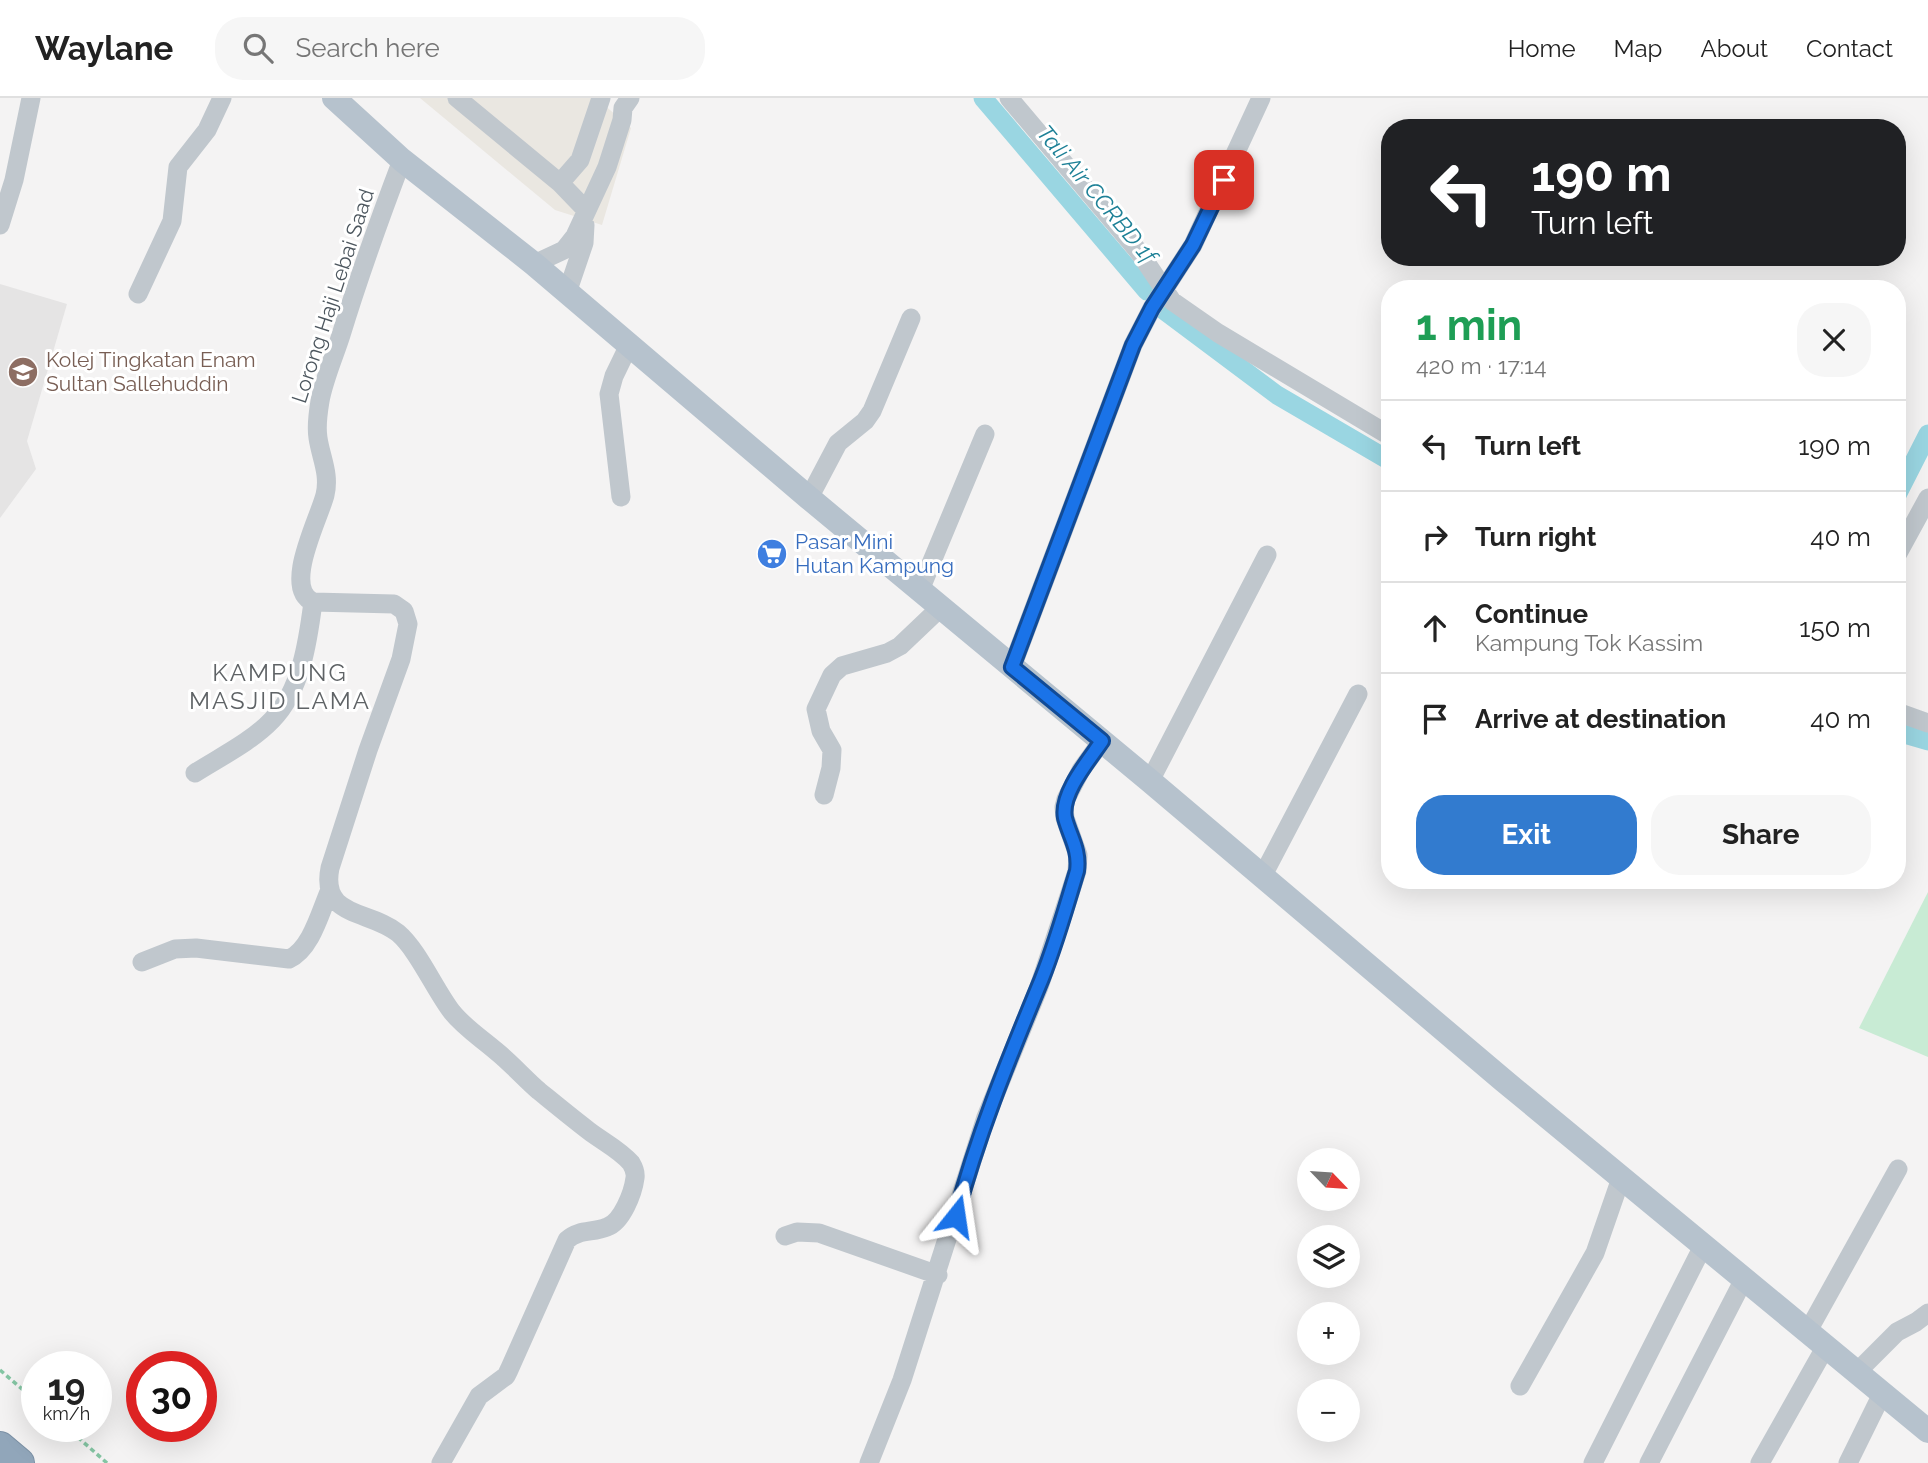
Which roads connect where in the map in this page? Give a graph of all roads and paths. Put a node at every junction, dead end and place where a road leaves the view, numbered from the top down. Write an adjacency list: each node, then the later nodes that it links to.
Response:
1 (31, 98): 12 (street)
2 (222, 98): 16 (street)
3 (334, 98): 9 (main road)
4 (457, 98): 10 (street)
5 (601, 98): 10 (street)
6 (1009, 98): 14 (street)
7 (1261, 98): 14 (street)
8 (621, 101): 11 (street)
9 (402, 160): 13 (main road); 27 (street, Lorong Haji Lebai Saad)
10 (560, 183): 11 (street)
11 (586, 210): 13 (street); 15 (street)
12 (0, 225)
13 (534, 264): 15 (main road)
14 (1165, 288): 19 (street); 29 (street)
15 (567, 293): 18 (main road)
16 (138, 294)
17 (911, 318): 22 (street)
18 (629, 345): 21 (street); 22 (main road)
19 (1381, 431)
20 (985, 434): 26 (street)
21 (621, 497)
22 (809, 498): 26 (main road)
23 (1928, 498): 24 (street)
24 (1906, 538)
25 (1266, 555): 35 (street)
26 (920, 590): 28 (main road)
27 (313, 602): 34 (street); 38 (street)
28 (940, 608): 29 (main road); 36 (street)
29 (1012, 667): 33 (main road)
30 (1358, 694): 37 (street)
31 (1906, 715): 32 (street)
32 (1928, 723)
33 (1102, 741): 35 (main road); 44 (street)
34 (195, 773)
35 (1150, 781): 37 (main road)
36 (824, 795)
37 (1262, 877): 41 (main road)
38 (330, 892): 39 (street); 58 (street)
39 (142, 962)
40 (1898, 1168): 47 (street)
41 (1621, 1178): 43 (main road); 50 (street)
42 (785, 1236): 44 (street)
43 (1703, 1246): 45 (main road); 60 (street)
44 (938, 1275): 59 (street)
45 (1744, 1279): 47 (main road); 61 (street)
46 (1928, 1313): 49 (street)
47 (1817, 1339): 49 (main road); 62 (street)
48 (0, 1370): 51 (path)
49 (1856, 1373): 52 (main road)
50 (1520, 1385)
51 (21, 1388)
52 (1882, 1394): 53 (main road); 63 (street)
53 (1928, 1431)
54 (83, 1442): 57 (path)
55 (0, 1447): 56 (highway)
56 (19, 1463)
57 (107, 1463)
58 (441, 1463)
59 (869, 1463)
60 (1593, 1463)
61 (1649, 1463)
62 (1760, 1463)
63 (1848, 1463)

